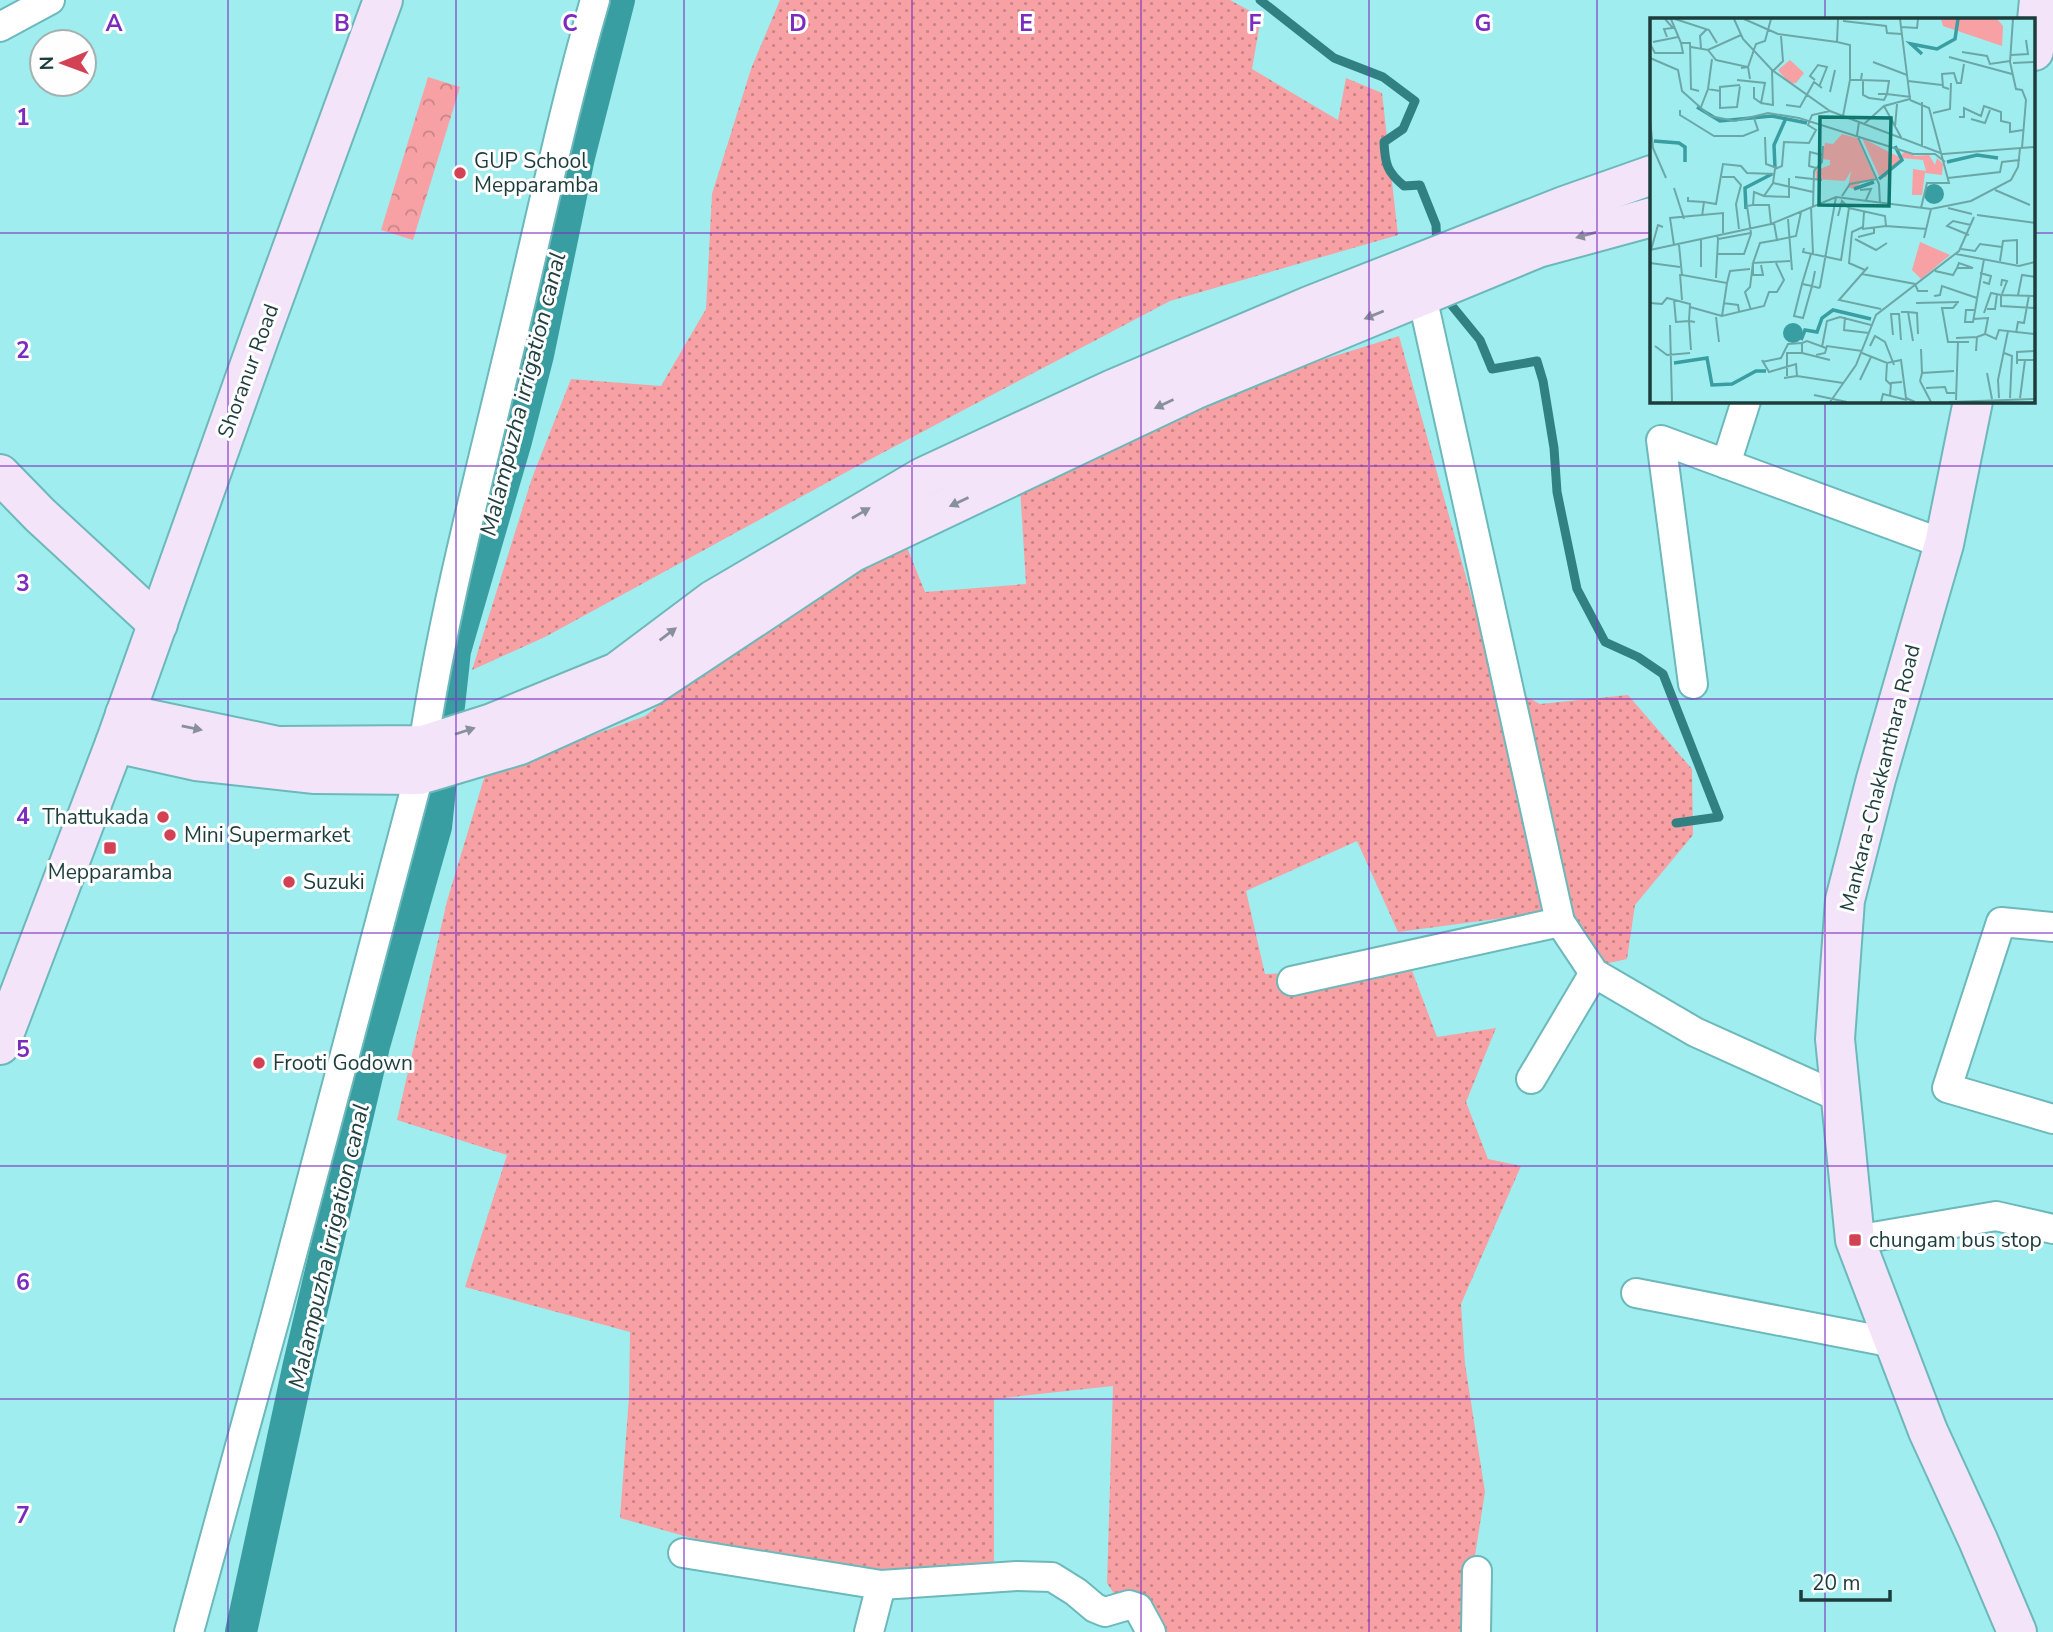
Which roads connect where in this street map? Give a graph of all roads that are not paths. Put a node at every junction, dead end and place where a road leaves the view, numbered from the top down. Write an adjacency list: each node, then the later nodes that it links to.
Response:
1 (50, 0): 5 (street)
2 (383, 0): 15 (main road, Shoranur Road)
3 (595, 0): 18 (street)
4 (2039, 0): 6 (main road)
5 (0, 27)
6 (2036, 30)
7 (1650, 176): 18 (main road, one-way to 7)
8 (1650, 218): 9 (main road, one-way to 9)
9 (1422, 296): 18 (main road, one-way to 18); 19 (street)
10 (1746, 402): 12 (street)
11 (1973, 402): 14 (main road, Mankara-Chakkanthara Road)
12 (1726, 464): 14 (street); 16 (street)
13 (0, 474): 15 (main road)
14 (1944, 544): 25 (main road, Mankara-Chakkanthara Road)
15 (158, 624): 17 (main road, Shoranur Road)
16 (1693, 684)
17 (120, 728): 18 (main road); 23 (main road, Shoranur Road)
18 (421, 760): 34 (street)
19 (1560, 922): 21 (street); 22 (street)
20 (2053, 927): 26 (street)
21 (1594, 973): 24 (street); 25 (street)
22 (1292, 981)
23 (0, 1045)
24 (1531, 1079)
25 (1841, 1098): 28 (main road, Mankara-Chakkanthara Road)
26 (2053, 1119)
27 (2053, 1229): 28 (street)
28 (1855, 1240): 30 (main road, Mankara-Chakkanthara Road)
29 (1636, 1293): 30 (street)
30 (1894, 1343): 38 (main road, Mankara-Chakkanthara Road)
31 (683, 1553): 33 (street)
32 (1477, 1571): 37 (street)
33 (881, 1585): 35 (street); 36 (street)
34 (188, 1632)
35 (869, 1632)
36 (1151, 1632)
37 (1476, 1632)
38 (2017, 1632)

